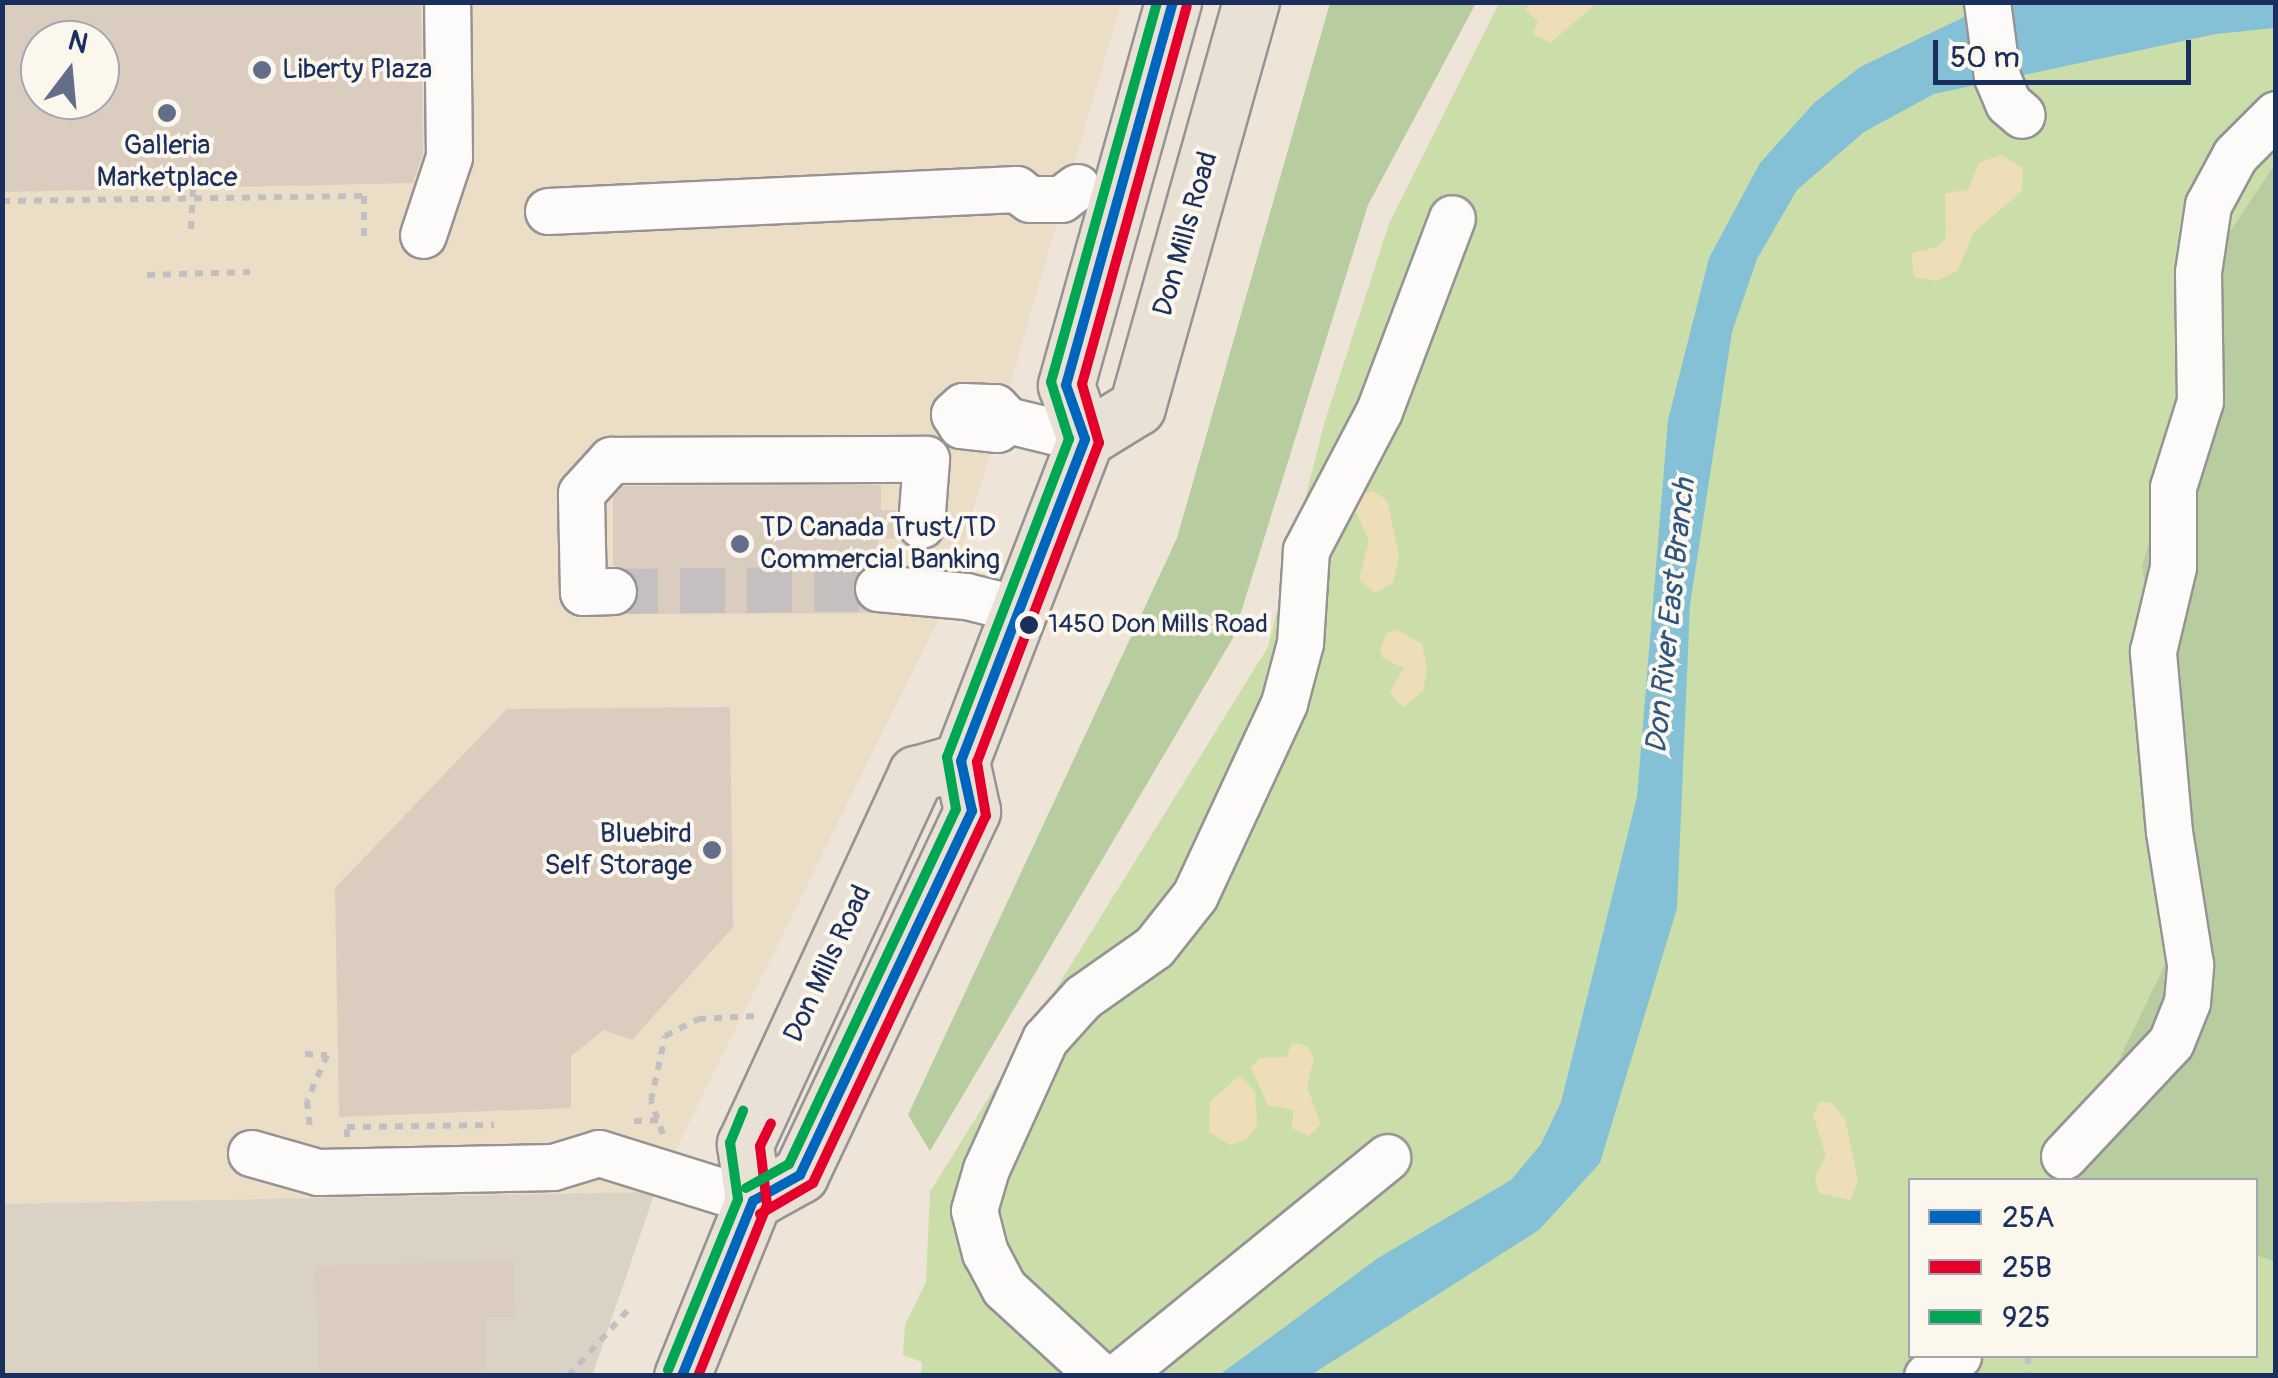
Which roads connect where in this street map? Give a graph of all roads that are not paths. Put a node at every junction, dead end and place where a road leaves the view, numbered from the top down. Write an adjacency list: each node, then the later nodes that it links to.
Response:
1 (447, 2): 11 (lane)
2 (1173, 2): 7 (main road)
3 (1250, 2): 9 (main road, Don Mills Road)
4 (1987, 2): 5 (lane)
5 (2022, 114)
6 (2276, 114): 19 (lane)
7 (1098, 190): 8 (lane); 9 (main road); 13 (main road)
8 (548, 211)
9 (1191, 213): 13 (main road, Don Mills Road)
10 (1452, 218): 24 (lane)
11 (423, 235)
12 (1007, 420): 13 (lane)
13 (1084, 439): 17 (main road)
14 (921, 525): 16 (lane)
15 (878, 588): 17 (lane)
16 (613, 591)
17 (1023, 610): 21 (main road)
18 (251, 1153): 21 (lane)
19 (2064, 1156)
20 (1387, 1157): 25 (lane)
21 (753, 1201): 23 (main road)
22 (1955, 1358): 26 (lane)
23 (682, 1376)
24 (1100, 1376)
25 (1118, 1376)
26 (1927, 1376)

